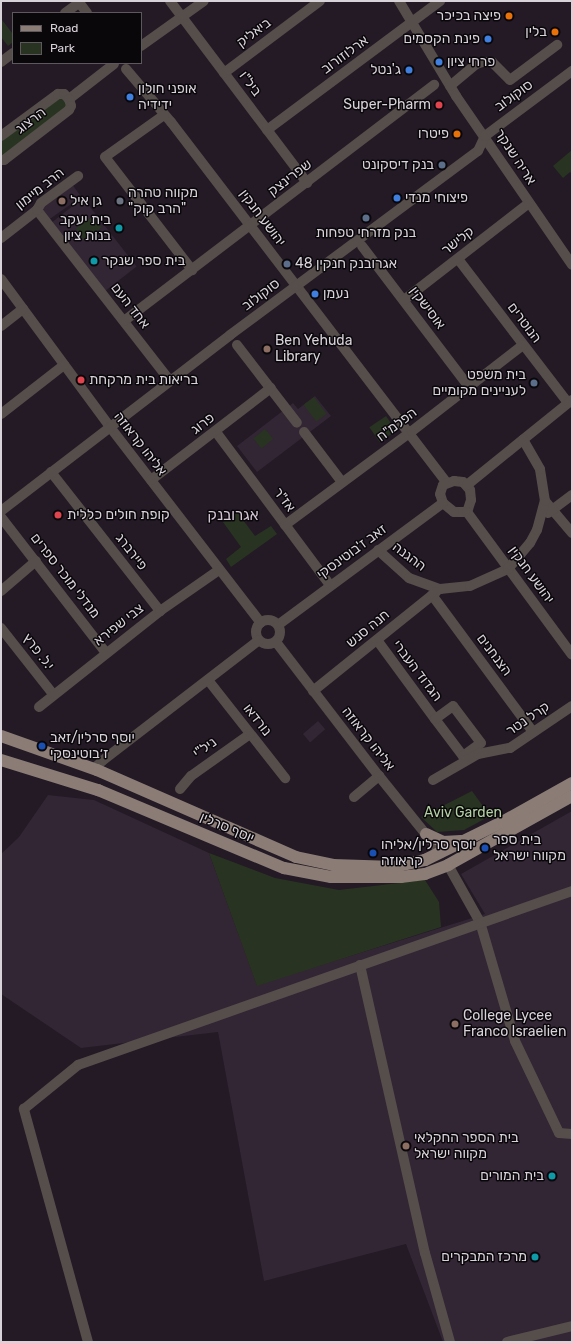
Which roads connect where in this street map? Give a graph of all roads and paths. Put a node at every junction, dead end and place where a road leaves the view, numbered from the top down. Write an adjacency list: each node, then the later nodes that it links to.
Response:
1 (170, 1): 10 (street, ביל"ו)
2 (204, 1): 10 (street)
3 (320, 1): 19 (street, ביאליק)
4 (399, 1): 11 (street, אריה שנקר)
5 (440, 1): 11 (street, ארלוזורוב)
6 (81, 2): 7 (street); 8 (street); 9 (street)
7 (66, 12)
8 (86, 12)
9 (94, 12)
10 (182, 18): 12 (street); 19 (street, ביל"ו)
11 (413, 22): 21 (street, אריה שנקר); 25 (street, ארלוזורוב)
12 (142, 45)
13 (557, 45): 21 (street)
14 (12, 54): 15 (street)
15 (1, 62)
16 (114, 64): 17 (street); 22 (street)
17 (130, 66): 23 (street, יהושע חנקין); 24 (street, יהושע חנקין)
18 (572, 71): 27 (street, סוקולוב)
19 (224, 73): 25 (street, ביל"ו)
20 (434, 85): 30 (street, שפרינצק)
21 (450, 86): 27 (street, אריה שנקר)
22 (68, 99): 26 (street, הרצוג); 28 (street, הרצוג)
23 (164, 115): 24 (street, יהושע חנקין); 38 (street)
24 (171, 122): 33 (street, יהושע חנקין)
25 (267, 130): 30 (street, ביל"ו)
26 (1, 136)
27 (485, 136): 31 (street, אריה שנקר); 40 (street, סוקולוב)
28 (1, 160)
29 (78, 176): 32 (street, הרב מיימון)
30 (307, 183): 33 (street, שפרינצק)
31 (528, 203): 36 (street, קלישר); 37 (street, אריה שנקר)
32 (38, 210): 34 (street, הרב מיימון); 43 (street, אחד העם)
33 (250, 226): 38 (street, שפרינצק); 40 (street, יהושע חנקין)
34 (1, 238)
35 (362, 246): 41 (street, אוסישקין)
36 (458, 258): 41 (street, קלישר); 46 (street, הנוטרים)
37 (572, 265)
38 (192, 270): 43 (street, שפרינצק)
39 (1, 279): 42 (street, אליהו קראוזה)
40 (296, 286): 48 (street, סוקולוב); 57 (street, יהושע חנקין)
41 (404, 300): 49 (street, אוסישקין)
42 (23, 309): 44 (street); 47 (street, אליהו קראוזה)
43 (124, 321): 48 (street, אחד העם)
44 (1, 326)
45 (237, 345): 50 (street)
46 (523, 345): 49 (street, הפלמ"ח); 51 (street, הנוטרים)
47 (64, 365): 52 (street); 54 (street, אליהו קראוזה)
48 (170, 382): 54 (street, סוקולוב)
49 (468, 387): 57 (street, הפלמ"ח)
50 (271, 388): 53 (street); 55 (street, פרוג)
51 (570, 402): 58 (street)
52 (1, 414)
53 (297, 423)
54 (110, 427): 59 (street, סוקולוב); 60 (street, אליהו קראוזה)
55 (216, 432): 60 (street, פרוג); 72 (street, אז"ר)
56 (304, 432): 61 (street)
57 (409, 434): 61 (street, הפלמ"ח); 62 (street, יהושע חנקין)
58 (523, 440): 63 (street); 65 (street, ההגנה)
59 (51, 472): 68 (street, סוקולוב); 81 (street, פיירברג)
60 (151, 480): 77 (street, אליהו קראוזה)
61 (342, 482): 72 (street, הפלמ"ח)
62 (447, 483): 63 (street); 66 (street)
63 (467, 485): 69 (street)
64 (572, 495): 67 (street)
65 (545, 500): 67 (street); 71 (street, ההגנה)
66 (443, 503): 69 (street); 74 (street, זאב ז'בוטינסקי)
67 (553, 509): 71 (street); 73 (street)
68 (1, 511)
69 (467, 512): 76 (street, יהושע חנקין)
70 (1, 517): 75 (street, מנדלי מוכר ספרים)
71 (541, 518): 76 (street, ההגנה)
72 (285, 525): 78 (street, אז"ר)
73 (572, 533)
74 (378, 550): 78 (street, זאב ז'בוטינסקי); 80 (street, ההגנה)
75 (36, 561): 79 (street); 88 (street, מנדלי מוכר ספרים)
76 (508, 569): 80 (street, ההגנה); 89 (street, יהושע חנקין)
77 (219, 570): 81 (street, צבי שפירא); 82 (street, אליהו קראוזה)
78 (330, 585): 83 (street, זאב ז'בוטינסקי)
79 (1, 590)
80 (436, 592): 86 (street, חנה סנש); 96 (street, הצנחנים)
81 (160, 611): 88 (street, צבי שפירא)
82 (261, 623): 83 (street); 85 (street)
83 (278, 625): 87 (street)
84 (1, 628): 92 (street, י.ל. פרץ)
85 (259, 640): 87 (street); 90 (street)
86 (377, 640): 91 (street, חנה סנש); 95 (street, הגדוד העברי)
87 (276, 642): 91 (street, אליהו קראוזה)
88 (106, 653): 92 (street, צבי שפירא)
89 (572, 655)
90 (208, 680): 97 (street, נורדאו); 100 (street)
91 (313, 691): 101 (street, אליהו קראוזה)
92 (53, 694): 94 (street, צבי שפירא)
93 (572, 706): 96 (street, קרל נטר)
94 (39, 707)
95 (435, 719): 95 (street, הגדוד העברי)
96 (533, 732): 103 (street, קרל נטר)
97 (250, 734): 102 (street, נורדאו); 105 (street, ניל"י)
98 (1, 736): 100 (main road, יוסף סרלין)
99 (1, 760): 106 (main road, יוסף סרלין)
100 (99, 766): 106 (main road); 111 (main road, יוסף סרלין)
101 (378, 776): 108 (street); 109 (street, אליהו קראוזה)
102 (285, 778)
103 (433, 780)
104 (572, 783): 110 (main road, יוסף סרלין)
105 (180, 789)
106 (98, 790): 112 (main road, יוסף סרלין)
107 (572, 796): 112 (main road, יוסף סרלין)
108 (354, 797)
109 (426, 834): 110 (main road); 111 (street, אליהו קראוזה)
110 (466, 840): 111 (main road, יוסף סרלין)
111 (441, 853): 112 (main road)
112 (448, 865): 114 (street)
113 (572, 891): 114 (street)
114 (480, 922): 115 (street); 116 (street)
115 (360, 965): 118 (street); 119 (street)
116 (572, 1134)
117 (572, 1326): 120 (street)
118 (88, 1342)
119 (450, 1342)
120 (507, 1342)

